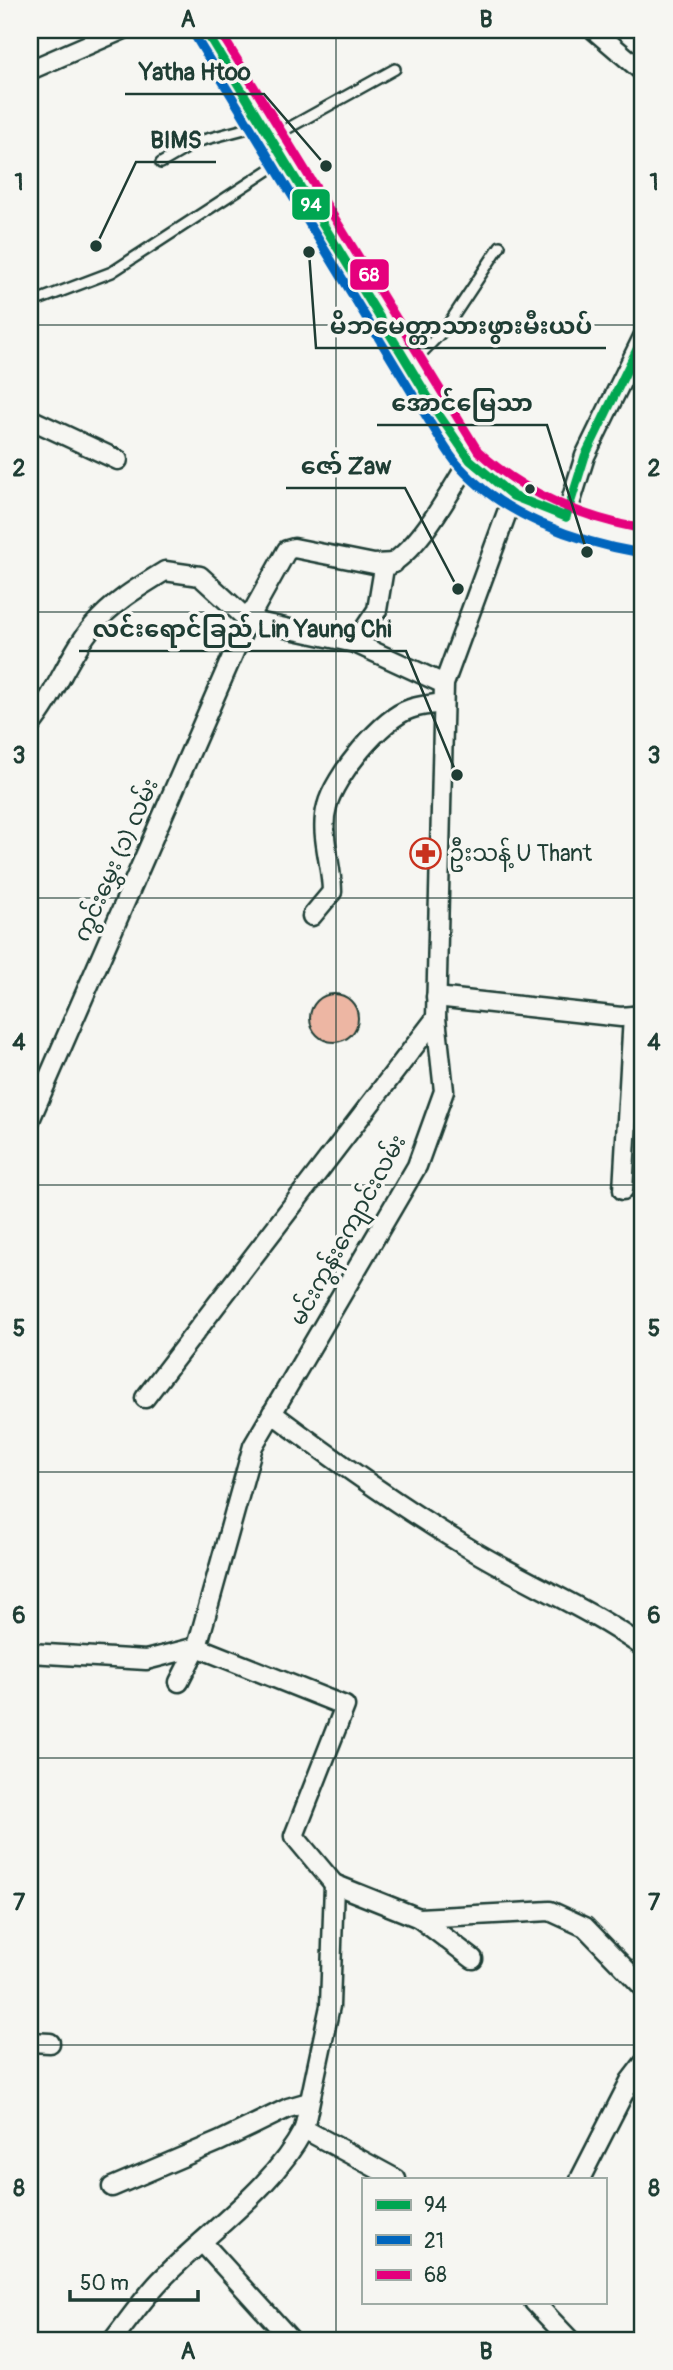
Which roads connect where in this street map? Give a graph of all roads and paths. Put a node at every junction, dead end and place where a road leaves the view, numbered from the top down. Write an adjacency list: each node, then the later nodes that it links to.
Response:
1 (122, 30): 5 (street)
2 (205, 30): 7 (main road)
3 (594, 30): 6 (street)
4 (395, 69): 7 (lane)
5 (30, 70)
6 (643, 72)
7 (267, 134): 8 (lane); 10 (lane); 12 (main road)
8 (162, 163)
9 (499, 246): 12 (lane)
10 (30, 294)
11 (643, 337): 17 (street)
12 (409, 366): 15 (main road)
13 (30, 419): 14 (street)
14 (118, 460)
15 (470, 460): 16 (main road); 19 (street)
16 (513, 496): 17 (main road); 22 (street, မင်းကွန်းကျောင်းလမ်း)
17 (566, 517): 18 (main road)
18 (643, 541)
19 (394, 563): 20 (street, ကွင်းမွှေး (၁) လမ်း); 21 (street)
20 (247, 620): 21 (street); 24 (street); 29 (street, ကွင်းမွှေး (၁) လမ်း)
21 (355, 643): 22 (street)
22 (444, 684): 23 (street, မင်းကွန်းကျောင်းလမ်း)
23 (442, 703): 25 (street); 26 (street, မင်းကွန်းကျောင်းလမ်း)
24 (30, 726)
25 (312, 916)
26 (436, 997): 27 (street); 28 (street, မင်းကွန်းကျောင်းလမ်း)
27 (638, 1015): 30 (street)
28 (436, 1018): 31 (street); 32 (street, မင်းကွန်းကျောင်းလမ်း)
29 (30, 1120)
30 (623, 1190)
31 (145, 1398)
32 (272, 1413): 33 (street, မင်းကွန်းကျောင်းလမ်း); 34 (street)
33 (197, 1647): 35 (street); 36 (street, မင်းကွန်းကျောင်းလမ်း); 37 (street)
34 (643, 1647)
35 (30, 1653)
36 (179, 1682)
37 (334, 1884): 38 (street); 44 (street)
38 (419, 1918): 39 (street); 40 (street)
39 (473, 1959)
40 (643, 1987)
41 (30, 2042): 42 (street)
42 (50, 2043)
43 (643, 2064): 47 (street)
44 (309, 2102): 45 (street); 48 (street)
45 (304, 2129): 46 (street); 49 (street)
46 (394, 2178)
47 (581, 2178)
48 (113, 2186)
49 (202, 2242): 51 (street); 52 (street)
50 (536, 2304): 53 (street)
51 (113, 2340)
52 (291, 2340)
53 (570, 2340)

